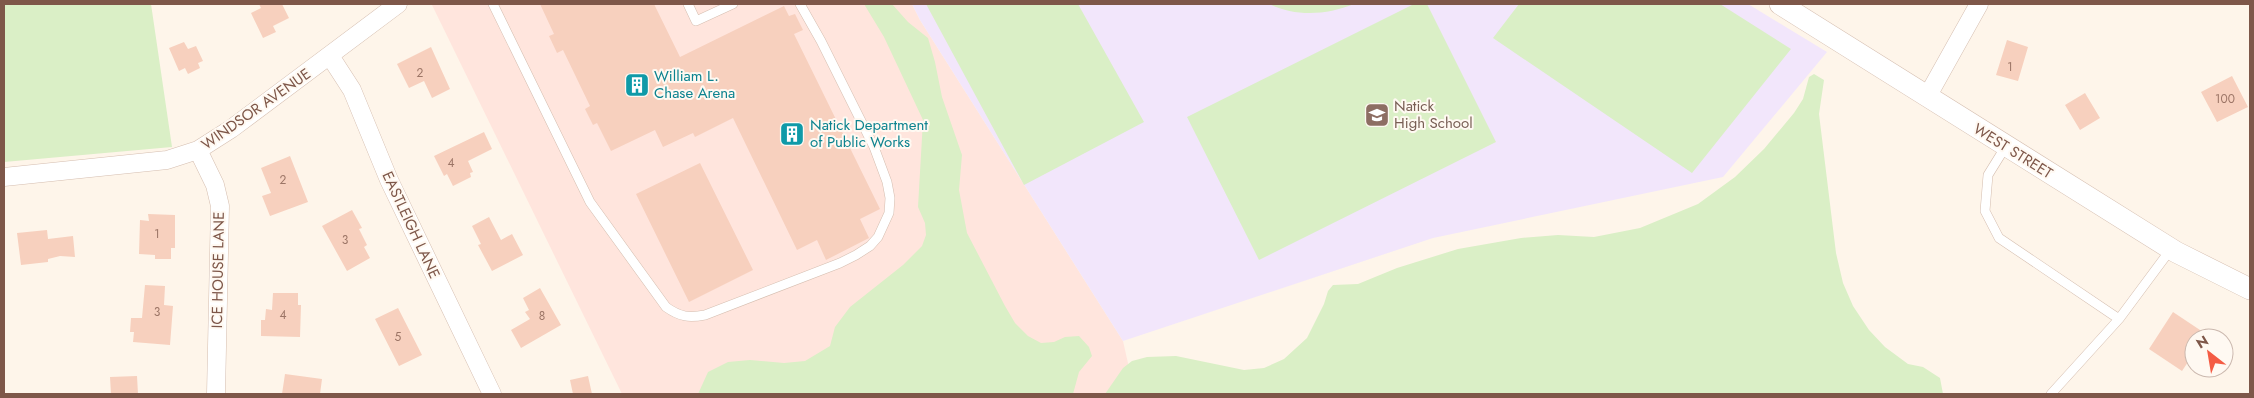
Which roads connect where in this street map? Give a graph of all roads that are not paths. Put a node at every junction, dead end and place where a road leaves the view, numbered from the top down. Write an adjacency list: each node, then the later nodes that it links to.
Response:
1 (398, 4): 8 (street, WINDSOR AVENUE)
2 (493, 4): 5 (lane)
3 (688, 4): 4 (lane)
4 (733, 4)
5 (800, 4)
6 (1780, 4): 9 (street, WEST STREET)
7 (1978, 4): 9 (street)
8 (330, 56): 11 (street, WINDSOR AVENUE); 17 (street, EASTLEIGH LANE)
9 (1927, 97): 10 (street, WEST STREET)
10 (2006, 146): 13 (street, WEST STREET); 15 (lane)
11 (198, 150): 12 (street, WINDSOR AVENUE); 16 (street, ICE HOUSE LANE)
12 (4, 177)
13 (2171, 249): 14 (street, WEST STREET); 15 (lane)
14 (2250, 289)
15 (2119, 319): 18 (lane)
16 (216, 394)
17 (492, 394)
18 (2051, 394)

